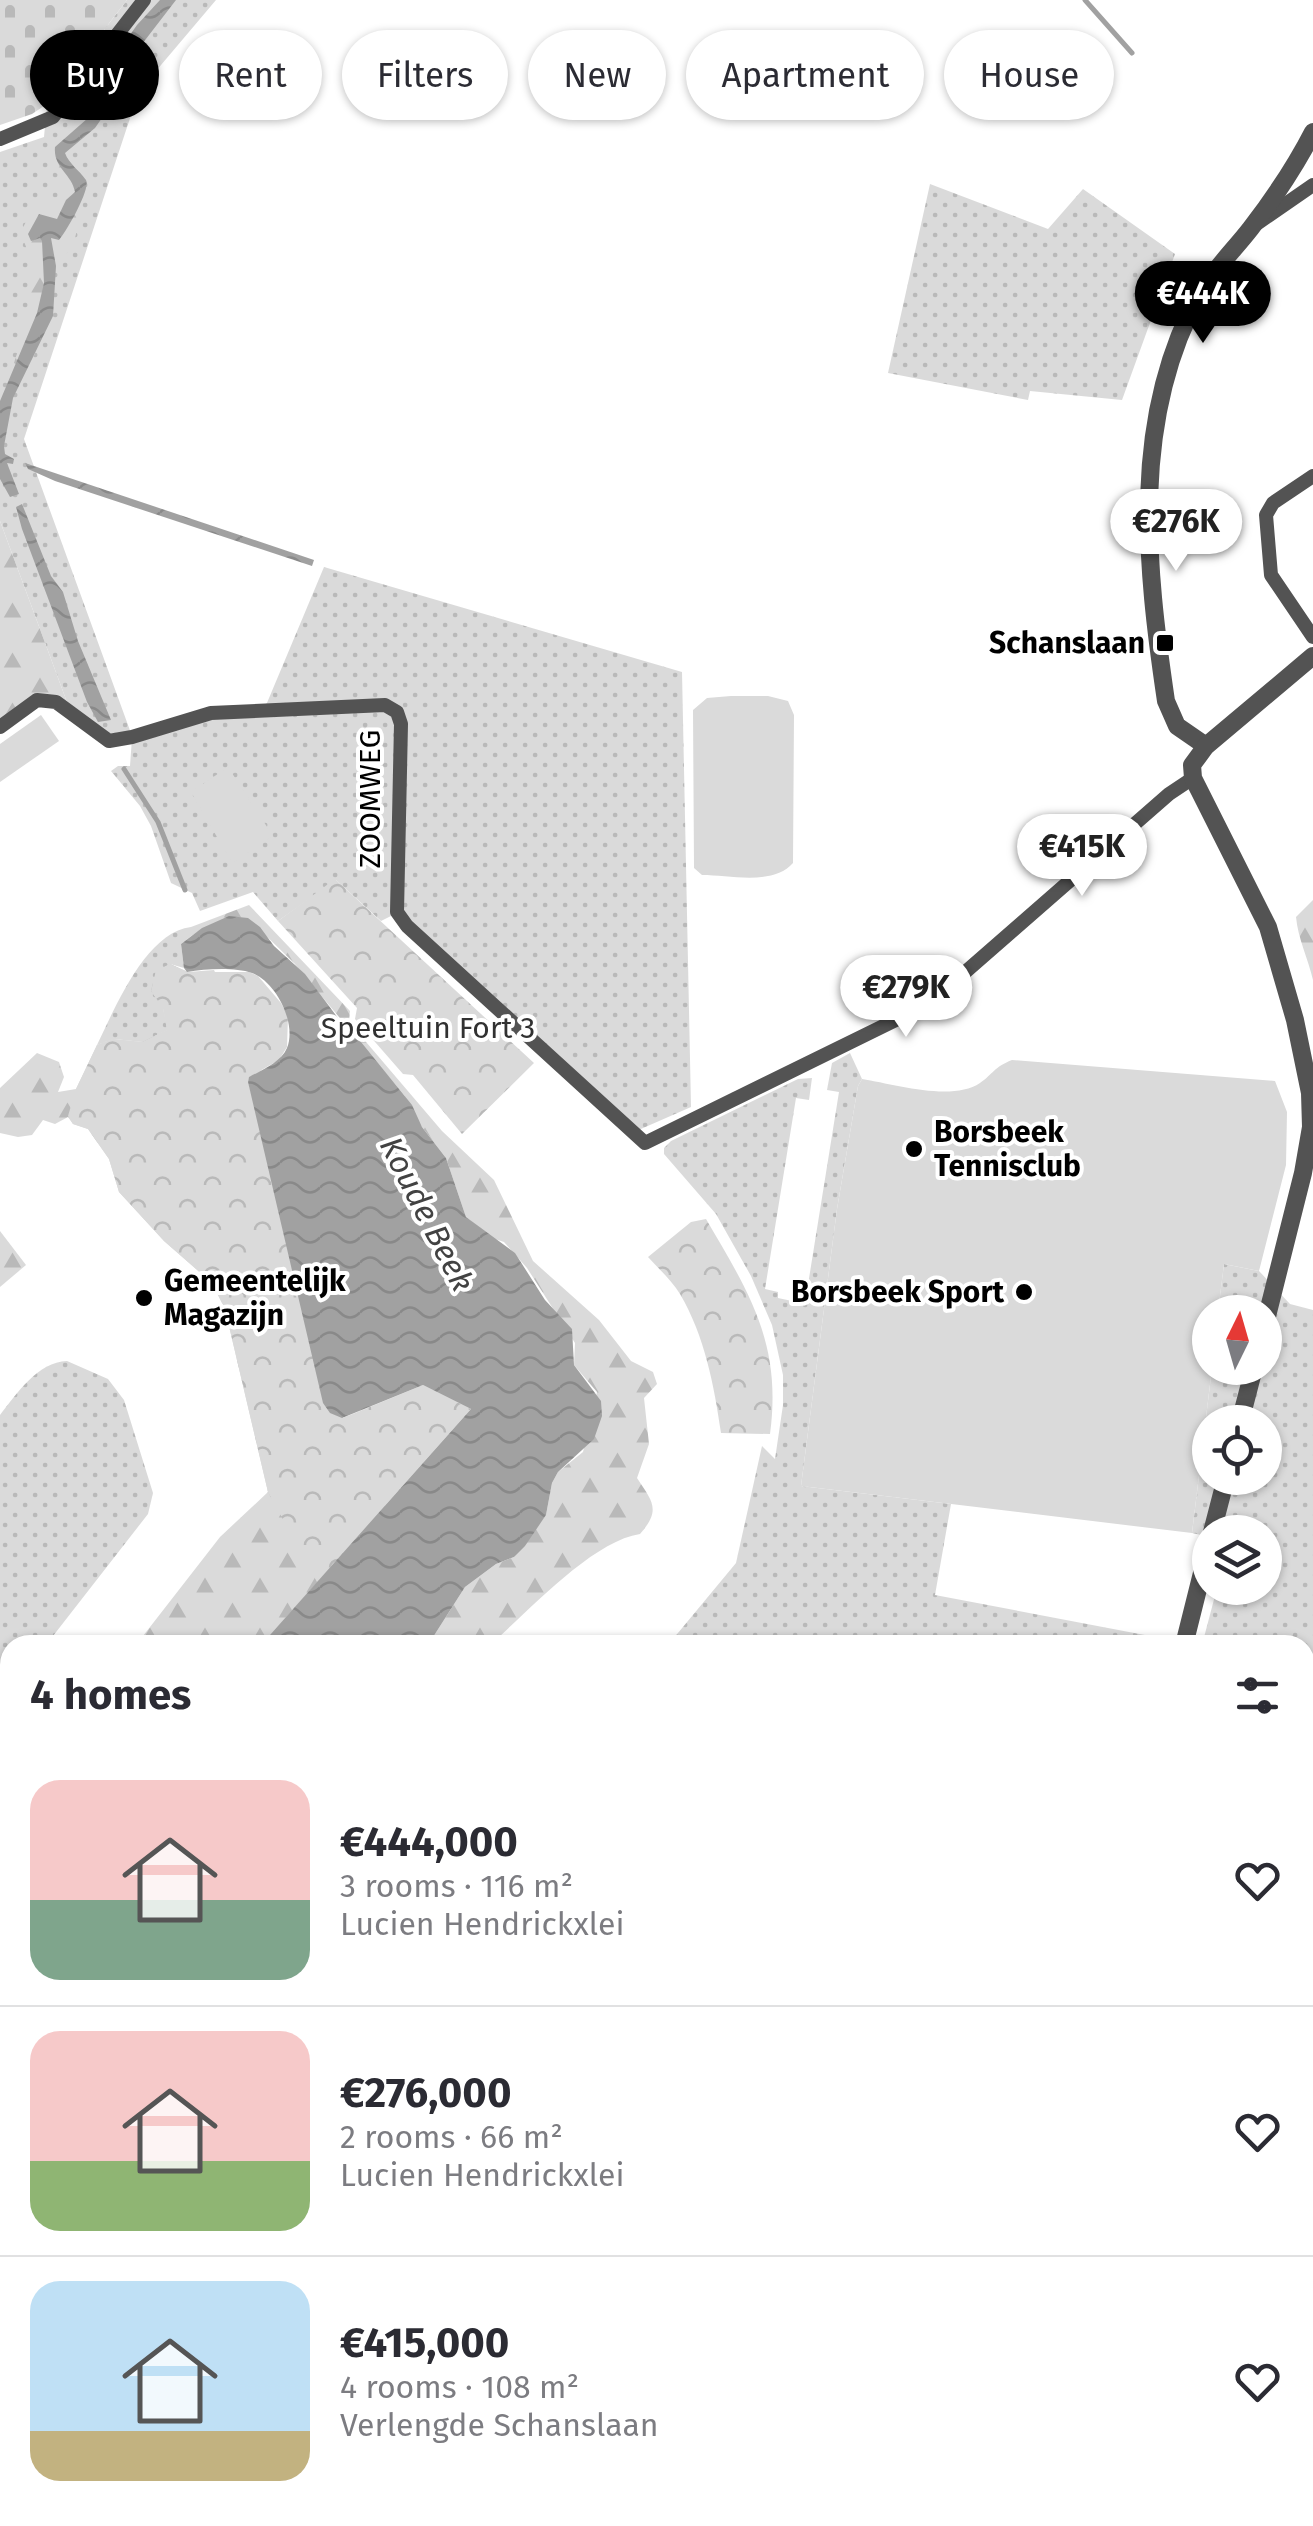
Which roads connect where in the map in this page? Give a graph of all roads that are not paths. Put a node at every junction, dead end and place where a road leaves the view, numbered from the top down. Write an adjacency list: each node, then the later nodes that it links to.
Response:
1 (144, 0): 3 (street)
2 (1313, 132): 5 (street)
3 (0, 139)
4 (1313, 185): 5 (street)
5 (1253, 226): 10 (street)
6 (1313, 476): 7 (street)
7 (1313, 637)
8 (1313, 656): 10 (street)
9 (0, 727): 11 (street, ZOOMWEG)
10 (1206, 746): 11 (street)
11 (1192, 778): 12 (street)
12 (1312, 1128): 13 (street)
13 (1272, 1295)
14 (1194, 1605): 15 (street)
15 (1186, 1635)

